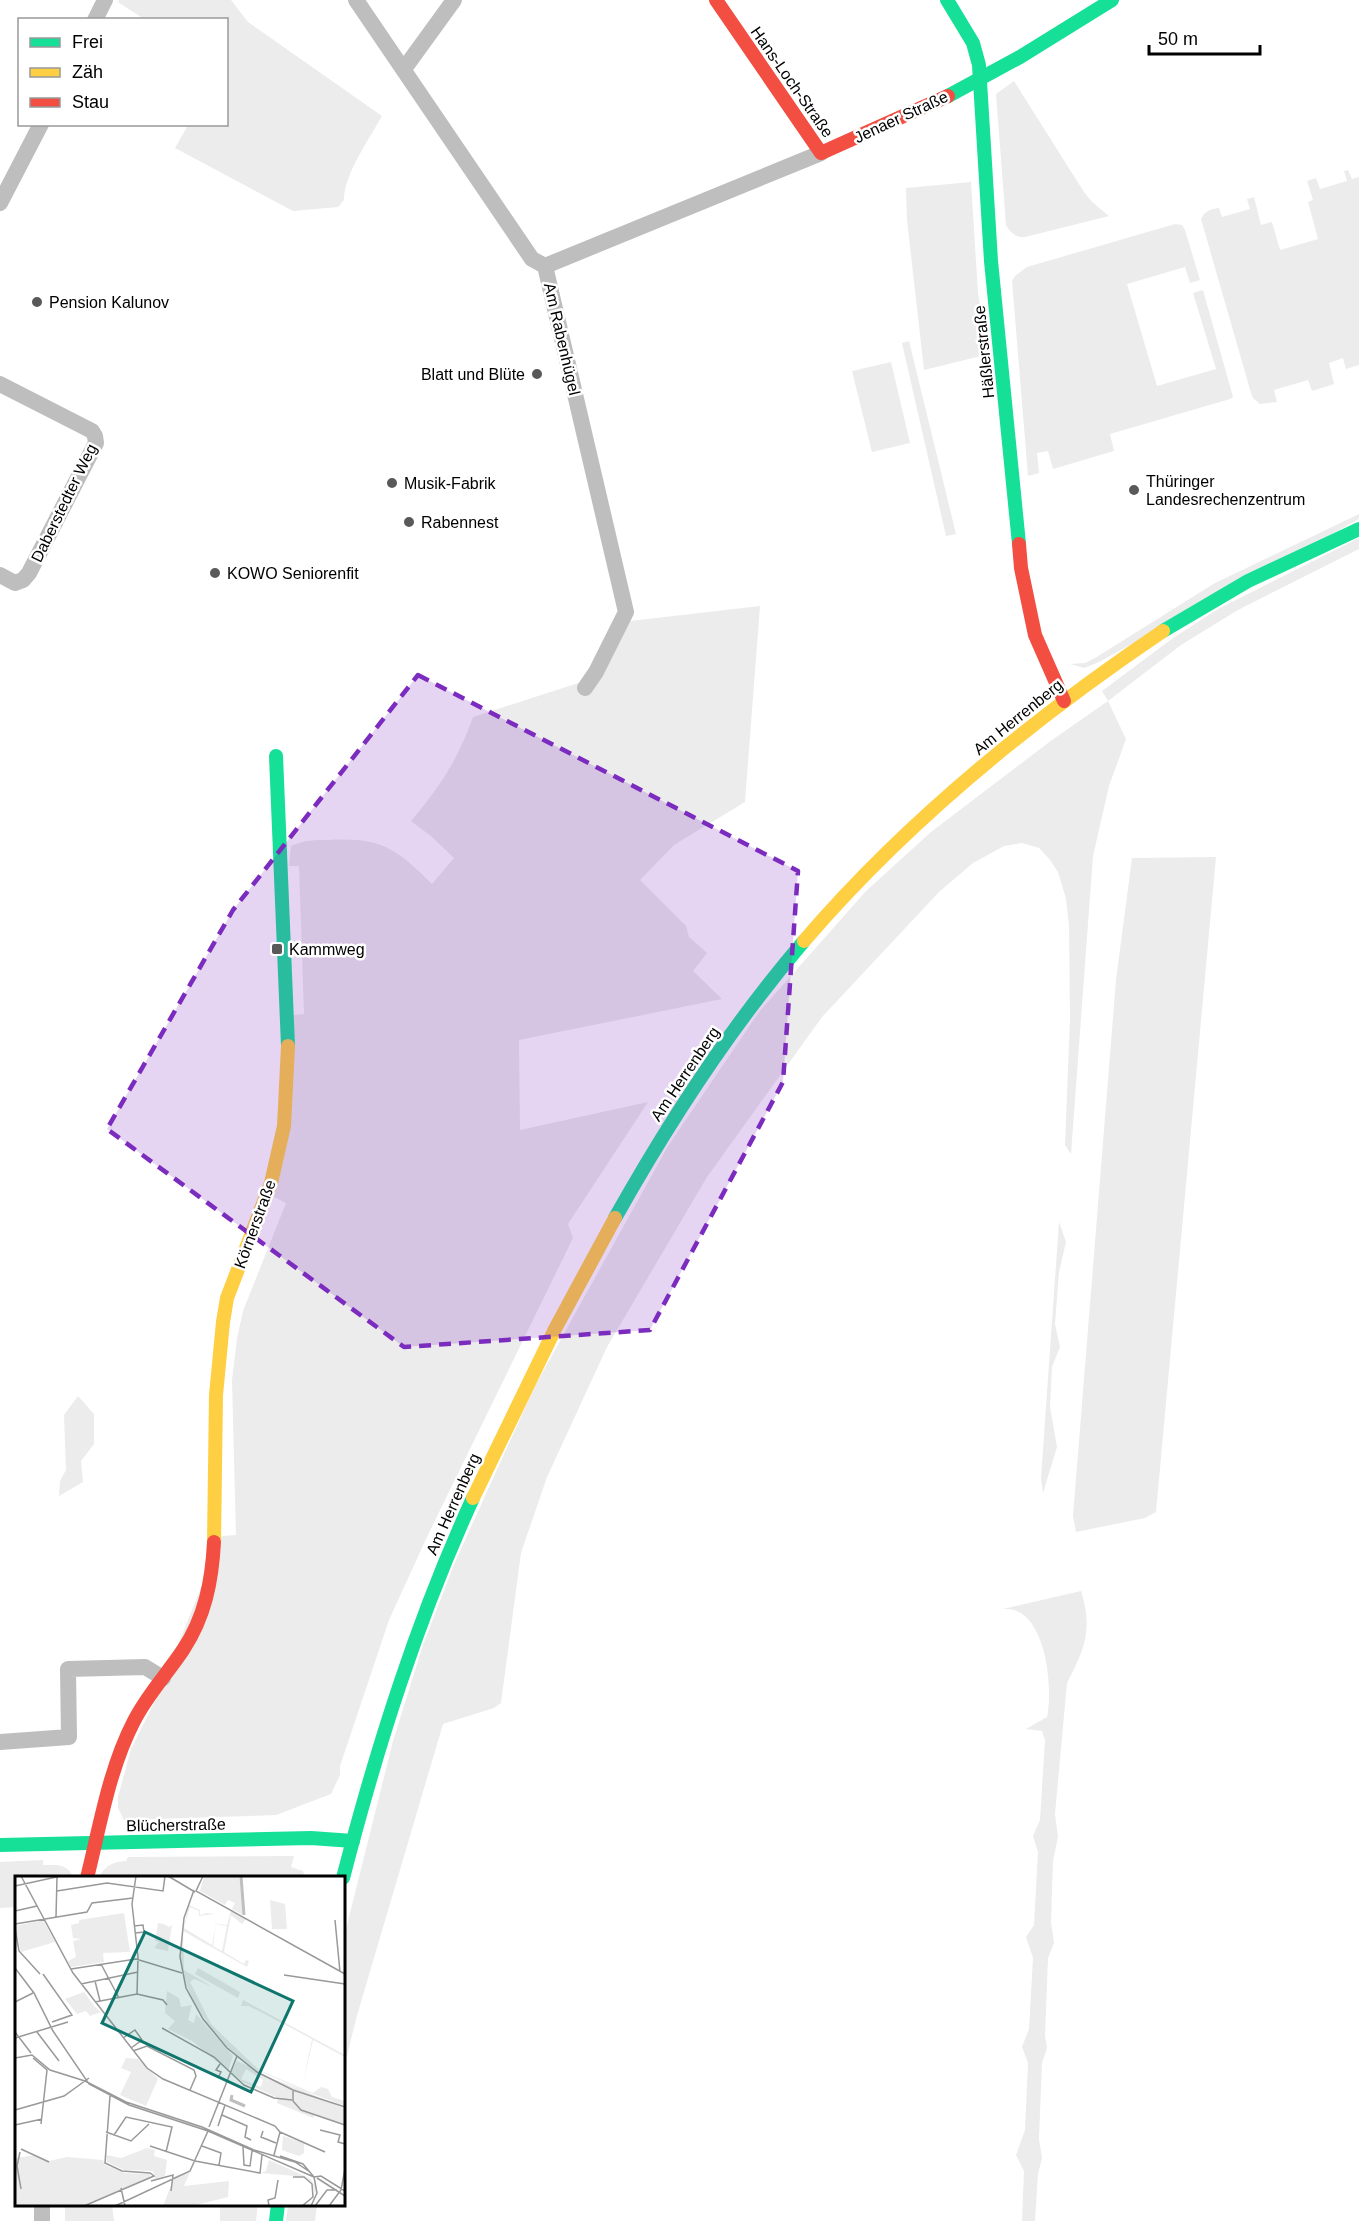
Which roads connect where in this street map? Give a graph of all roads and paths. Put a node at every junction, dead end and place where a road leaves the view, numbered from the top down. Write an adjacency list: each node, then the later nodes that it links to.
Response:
1 (105, 0): 7 (street)
2 (356, 0): 8 (street, Am Rabenhügel)
3 (454, 0): 8 (street)
4 (716, 0): 11 (street, Hans-Loch-Straße)
5 (947, 0): 9 (street, Häßlerstraße)
6 (1112, 0): 9 (street, Jenaer Straße)
7 (96, 18)
8 (404, 69): 13 (street, Am Rabenhügel)
9 (981, 79): 11 (street, Jenaer Straße); 18 (street, Häßlerstraße)
10 (40, 126): 12 (street)
11 (821, 153): 13 (street, Jenaer Straße)
12 (0, 203)
13 (545, 266): 17 (street, Am Rabenhügel)
14 (0, 384): 16 (street, Daberstedter Weg)
15 (1359, 529): 18 (street, Am Herrenberg)
16 (0, 575)
17 (585, 688)
18 (1064, 701): 22 (street, Am Herrenberg)
19 (276, 756): 20 (street, Körnerstraße)
20 (163, 1678): 21 (street); 23 (street, Körnerstraße)
21 (0, 1742)
22 (352, 1841): 23 (street, Blücherstraße); 26 (street, Am Herrenberg)
23 (95, 1843): 24 (street, Blücherstraße); 25 (street, Körnerstraße)
24 (0, 1845)
25 (87, 1876)
26 (343, 1876)
27 (278, 2206): 28 (street)
28 (276, 2221)

